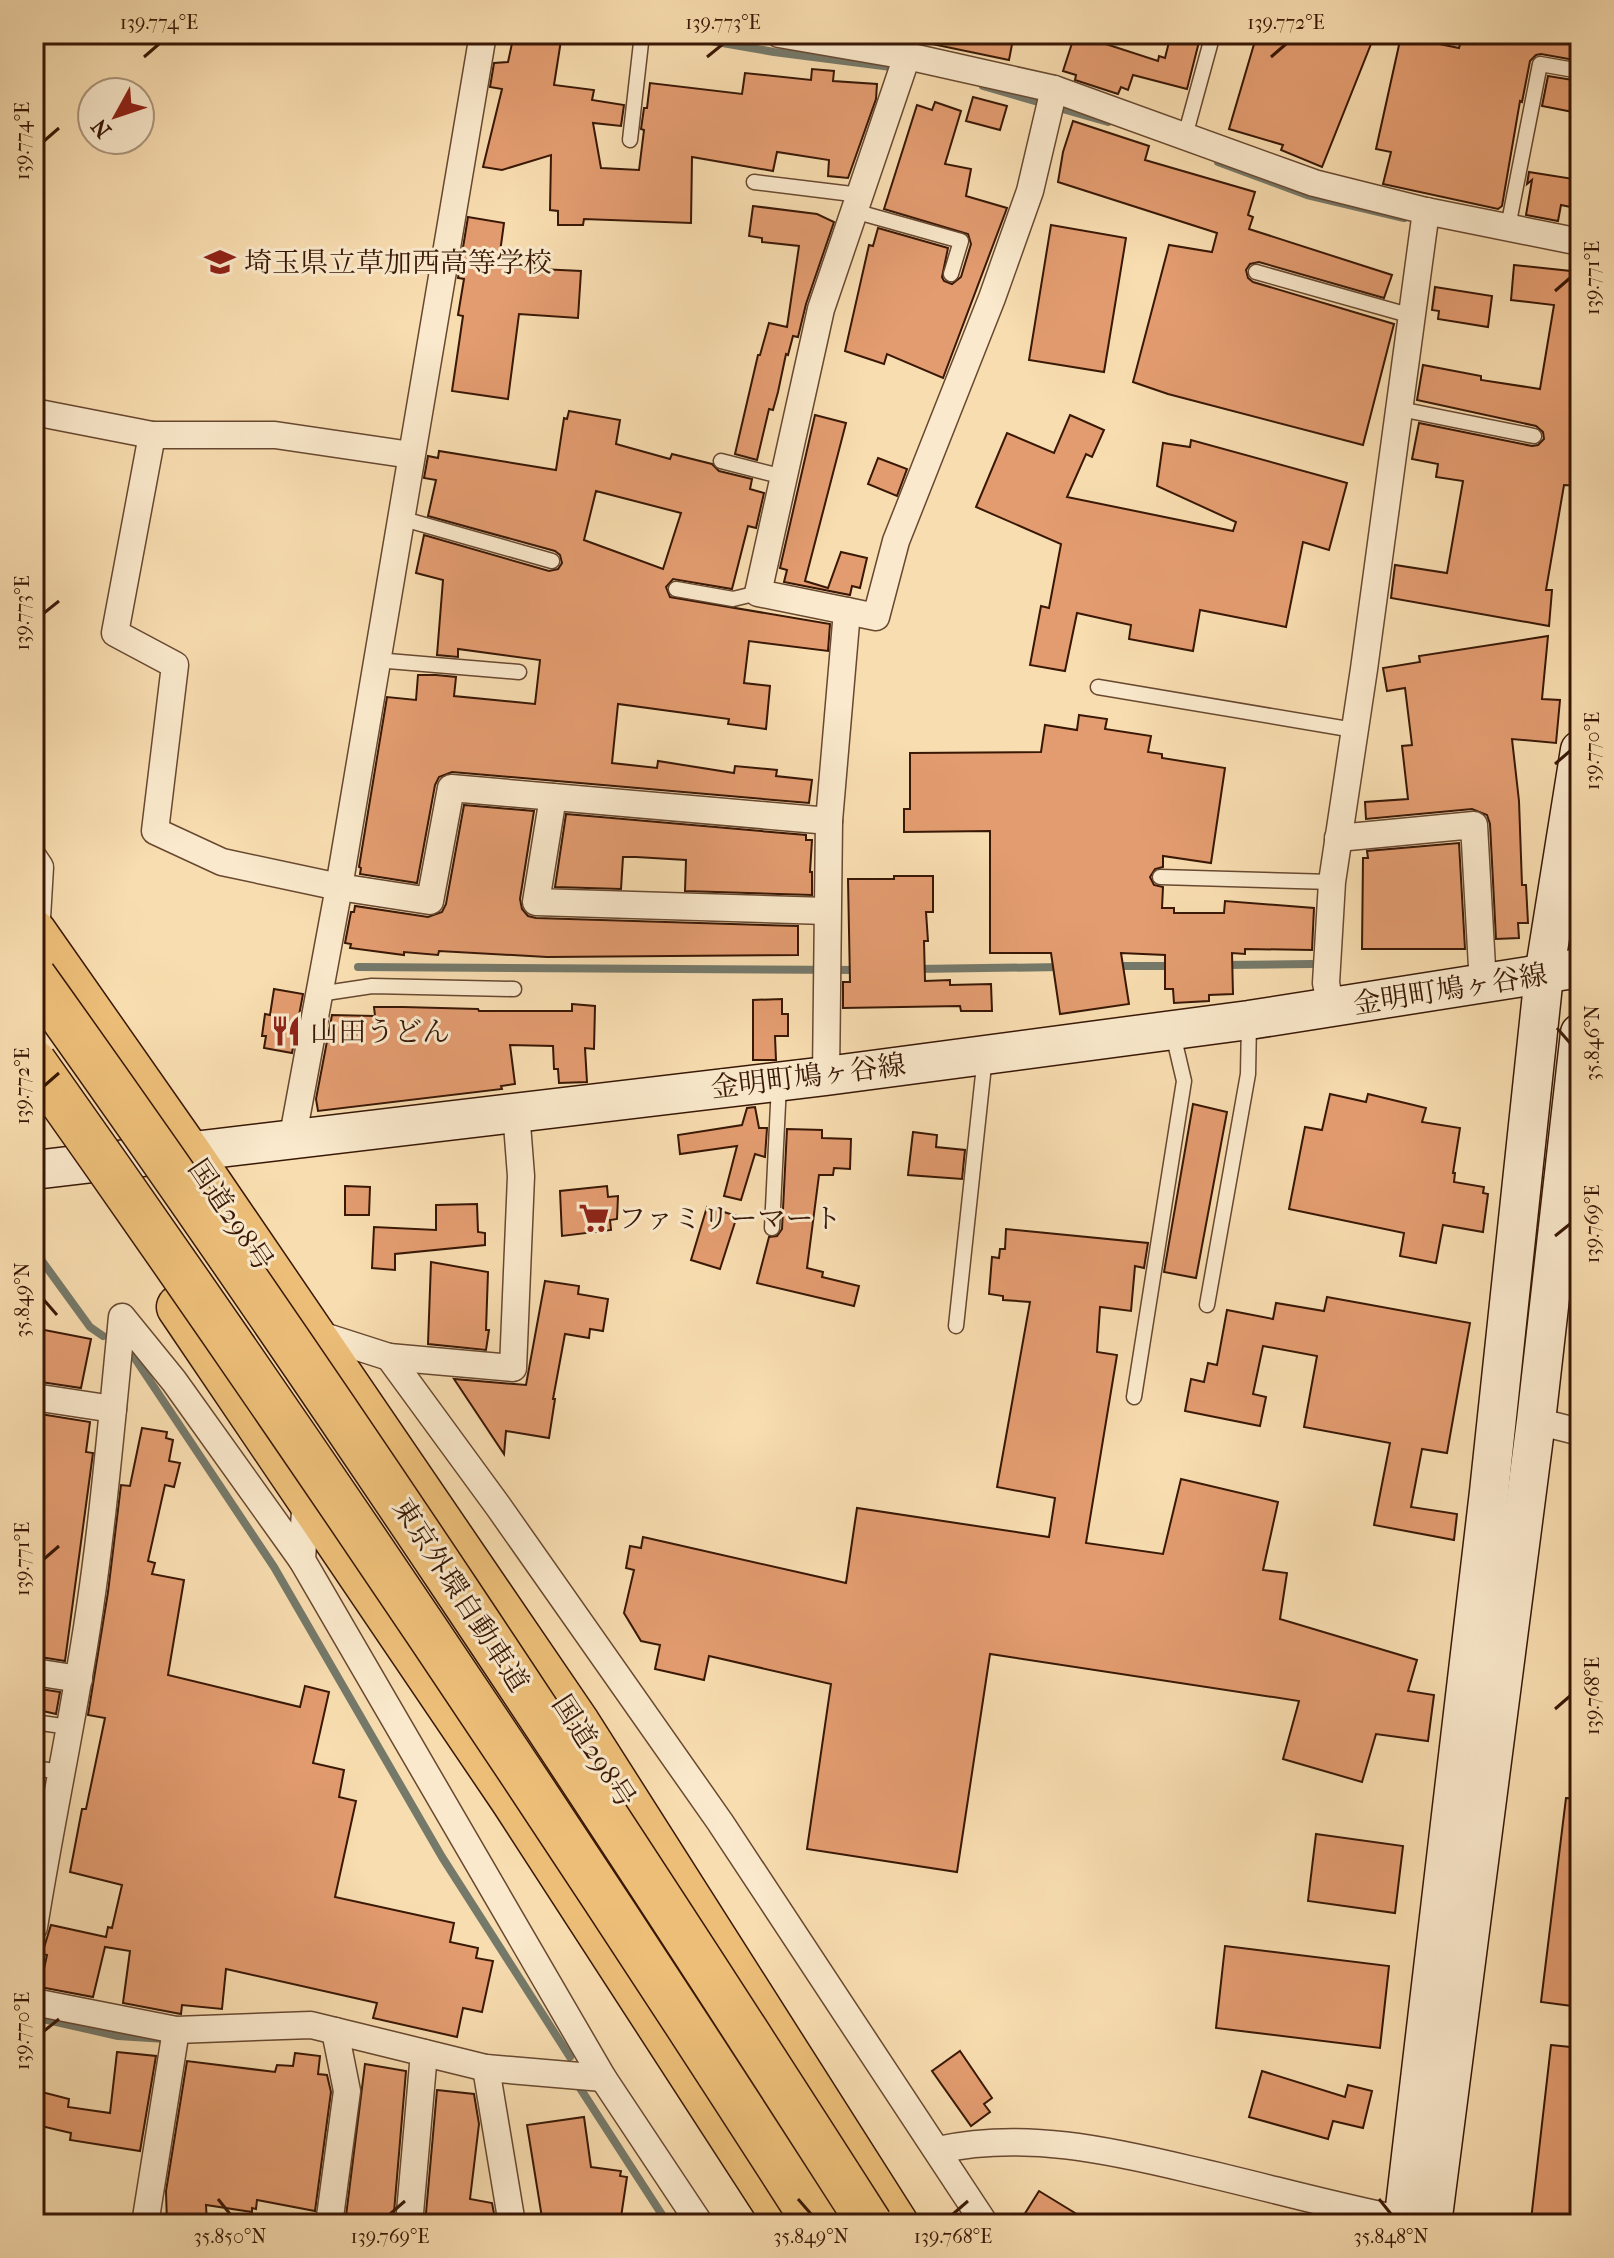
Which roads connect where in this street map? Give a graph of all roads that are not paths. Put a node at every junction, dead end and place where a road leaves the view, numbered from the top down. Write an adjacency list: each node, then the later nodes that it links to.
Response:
1 (483, 34): 22 (street)
2 (642, 34): 9 (lane)
3 (779, 34): 5 (street)
4 (1213, 34): 8 (lane)
5 (907, 56): 7 (street); 11 (street)
6 (1580, 71): 13 (lane)
7 (1054, 89): 8 (street); 29 (street)
8 (1185, 136): 12 (street)
9 (630, 140)
10 (754, 182): 11 (lane)
11 (857, 203): 16 (lane); 24 (street)
12 (1426, 211): 13 (street); 17 (street)
13 (1508, 227): 14 (street)
14 (1580, 242)
15 (1256, 272): 17 (lane)
16 (951, 274)
17 (1412, 316): 18 (street)
18 (1400, 409): 21 (lane); 33 (street)
19 (34, 412): 20 (street)
20 (152, 435): 22 (street); 41 (street)
21 (1534, 436)
22 (411, 455): 25 (street)
23 (721, 461): 24 (lane)
24 (784, 477): 28 (street)
25 (400, 518): 26 (lane); 30 (street)
26 (552, 561)
27 (676, 589): 28 (lane)
28 (758, 593): 29 (street)
29 (847, 611): 36 (street)
30 (376, 660): 31 (lane); 41 (street)
31 (519, 672)
32 (1098, 687): 33 (lane)
33 (1354, 730): 37 (street)
34 (1580, 750): 44 (street)
35 (553, 797): 36 (street); 41 (street); 42 (street)
36 (829, 821): 42 (street)
37 (1338, 838): 40 (street); 45 (street)
38 (34, 858): 43 (street)
39 (1160, 877): 40 (lane)
40 (1332, 882): 48 (street)
41 (339, 887): 47 (street)
42 (826, 911): 54 (street)
43 (35, 948): 59 (highway, 国道298号); 100 (highway, 東京外環自動車道, bridge)
44 (1562, 971): 45 (street, 金明町鳩ヶ谷線); 91 (street)
45 (1483, 985): 48 (street, 金明町鳩ヶ谷線)
46 (514, 989): 47 (lane)
47 (319, 994): 58 (street)
48 (1331, 1008): 49 (street, 金明町鳩ヶ谷線)
49 (1249, 1020): 50 (street, 金明町鳩ヶ谷線); 63 (lane)
50 (1172, 1030): 52 (street, 金明町鳩ヶ谷線); 68 (lane)
51 (1580, 1033): 70 (street)
52 (985, 1055): 54 (street, 金明町鳩ヶ谷線); 64 (lane)
53 (34, 1062): 99 (highway, 東京外環自動車道, bridge)
54 (826, 1076): 55 (street, 金明町鳩ヶ谷線)
55 (779, 1081): 57 (street, 金明町鳩ヶ谷線); 62 (lane)
56 (34, 1097): 60 (highway)
57 (516, 1111): 58 (street, 金明町鳩ヶ谷線); 66 (street)
58 (292, 1141): 59 (street, 金明町鳩ヶ谷線)
59 (188, 1152): 60 (street, 金明町鳩ヶ谷線); 65 (highway, 国道298号)
60 (81, 1164): 61 (street, 金明町鳩ヶ谷線); 72 (highway)
61 (34, 1170)
62 (772, 1228)
63 (1207, 1305)
64 (956, 1326)
65 (311, 1332): 66 (street); 77 (highway, 国道298号)
66 (389, 1357): 90 (street)
67 (34, 1397): 69 (street)
68 (1134, 1397)
69 (113, 1409): 73 (street); 75 (street)
70 (1536, 1421): 71 (street); 91 (street)
71 (1580, 1432)
72 (306, 1492): 73 (street); 81 (highway)
73 (302, 1560): 89 (street)
74 (34, 1672): 75 (street)
75 (79, 1679): 78 (street)
76 (34, 1722): 78 (lane)
77 (578, 1724): 101 (highway, 国道298号); 102 (highway)
78 (69, 1727): 80 (street)
79 (34, 1768): 80 (lane)
80 (61, 1772): 82 (street)
81 (513, 1800): 97 (highway); 98 (highway)
82 (42, 1819): 83 (street)
83 (34, 1927)
84 (34, 2002): 85 (street)
85 (176, 2030): 86 (street); 92 (street)
86 (335, 2031): 87 (street); 93 (street)
87 (424, 2053): 88 (street); 94 (street)
88 (486, 2068): 89 (street); 95 (street)
89 (603, 2078): 96 (street)
90 (938, 2150): 91 (street); 103 (street)
91 (1416, 2223)
92 (145, 2224)
93 (329, 2224)
94 (409, 2224)
95 (512, 2224)
96 (700, 2224)
97 (769, 2224)
98 (788, 2224)
99 (816, 2224)
100 (870, 2224)
101 (896, 2224)
102 (922, 2224)
103 (985, 2224)

